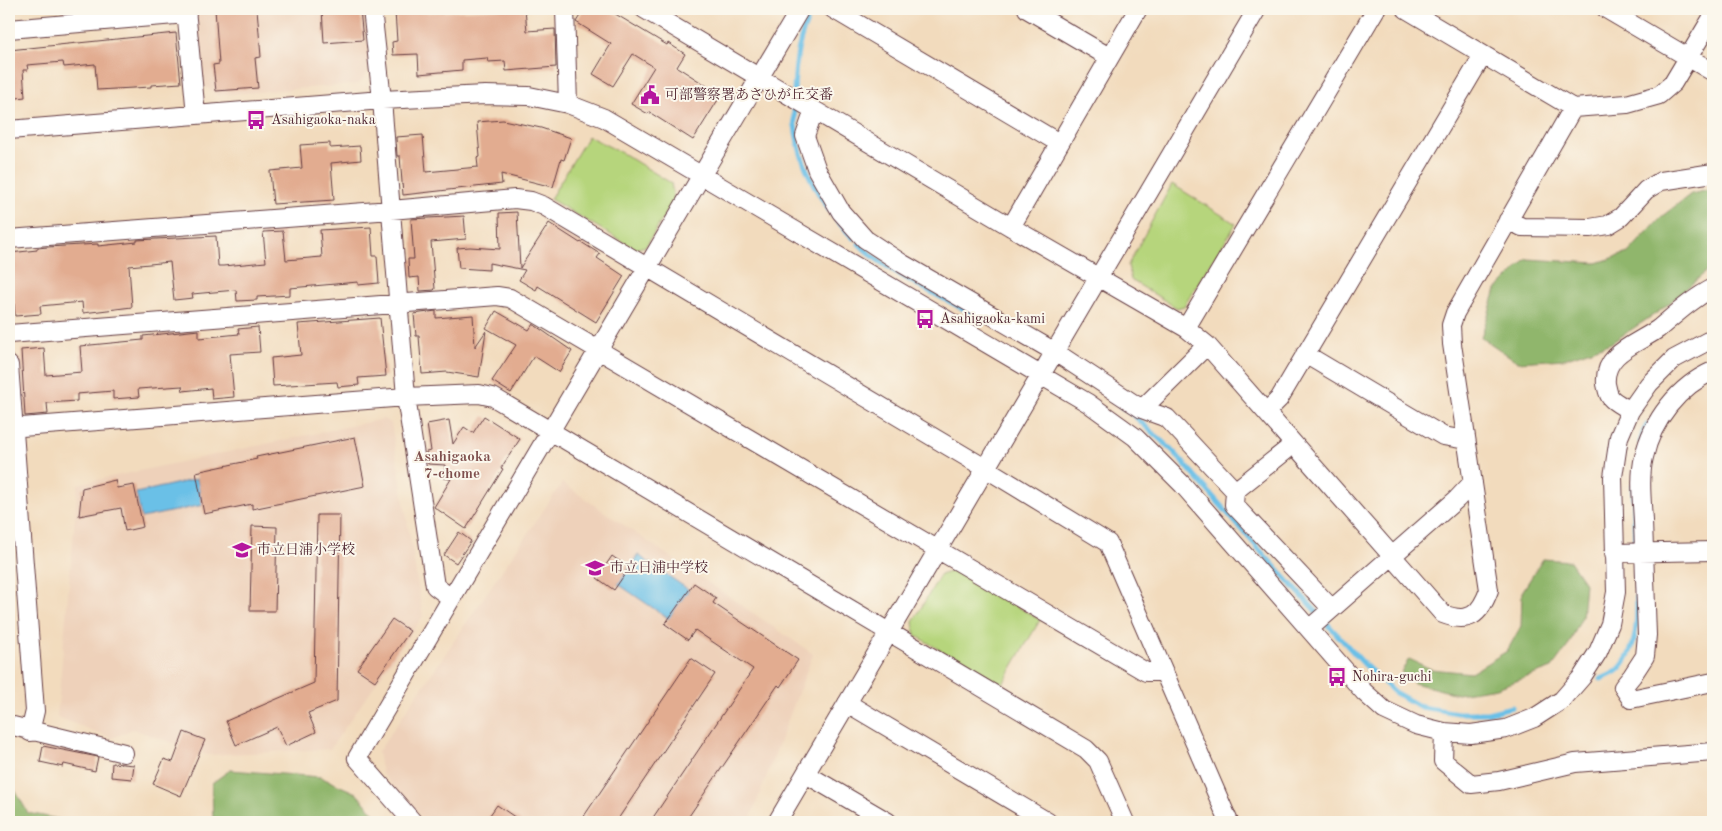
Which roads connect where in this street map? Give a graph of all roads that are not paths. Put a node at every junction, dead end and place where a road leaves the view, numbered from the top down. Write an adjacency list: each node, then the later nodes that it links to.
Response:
1 (372, 9): 20 (street)
2 (565, 9): 21 (street)
3 (644, 9): 19 (street)
4 (800, 9): 19 (street)
5 (833, 9): 26 (street)
6 (1027, 9): 16 (street)
7 (1138, 9): 16 (street)
8 (1256, 9): 34 (street)
9 (1376, 9): 37 (street)
10 (1406, 9): 15 (street)
11 (1606, 9): 17 (street)
12 (186, 12): 14 (street); 24 (street)
13 (1713, 16): 17 (street)
14 (9, 29)
15 (1483, 55): 22 (street); 43 (street)
16 (1109, 57): 26 (street)
17 (1688, 58): 18 (street); 22 (street)
18 (1713, 72)
19 (759, 78): 23 (street); 28 (street)
20 (382, 100): 21 (street); 24 (street); 29 (street)
21 (568, 104): 28 (street)
22 (1573, 108): 30 (street)
23 (814, 110): 31 (street); 42 (street)
24 (196, 115): 25 (street)
25 (9, 130)
26 (1059, 143): 31 (street)
27 (1713, 173): 30 (street)
28 (701, 174): 33 (street); 46 (street)
29 (391, 210): 32 (street); 33 (street); 36 (street)
30 (1508, 220): 53 (street)
31 (1011, 227): 34 (street)
32 (9, 239)
33 (646, 267): 41 (street); 55 (street)
34 (1099, 278): 37 (street); 42 (street)
35 (1713, 288): 49 (street)
36 (398, 304): 38 (street); 41 (street); 47 (street)
37 (1186, 328): 40 (street)
38 (9, 334)
39 (1713, 339): 49 (street)
40 (1207, 345): 48 (street); 50 (street)
41 (597, 350): 52 (street); 59 (street)
42 (1055, 352): 46 (street); 48 (street)
43 (1305, 354): 50 (street); 53 (street)
44 (9, 365): 51 (street)
45 (1713, 371): 61 (street)
46 (1041, 375): 55 (street); 66 (street)
47 (406, 397): 51 (street); 52 (street); 64 (street)
48 (1142, 408): 58 (street)
49 (1630, 411): 62 (street)
50 (1266, 412): 54 (street)
51 (11, 428): 57 (street)
52 (550, 430): 64 (street); 67 (street)
53 (1466, 440): 56 (street)
54 (1294, 444): 58 (street); 63 (street)
55 (985, 468): 59 (street); 68 (street)
56 (1473, 482): 63 (street); 63 (street)
57 (14, 490): 72 (street)
58 (1235, 491): 65 (street)
59 (938, 549): 67 (street); 68 (street)
60 (1713, 551): 61 (street)
61 (1644, 552): 62 (street); 69 (street)
62 (1614, 553): 73 (street)
63 (1392, 556): 65 (street)
64 (451, 598): 78 (street)
65 (1332, 609): 66 (street)
66 (1308, 629): 73 (street)
67 (889, 631): 70 (street); 82 (street)
68 (1163, 672): 77 (street)
69 (1713, 682)
70 (847, 704): 76 (street); 81 (street)
71 (9, 725): 72 (street)
72 (30, 732): 75 (street)
73 (1444, 732): 74 (street)
74 (1713, 752)
75 (124, 753)
76 (806, 774): 79 (street); 80 (street)
77 (1226, 821)
78 (413, 822)
79 (777, 822)
80 (888, 822)
81 (1048, 822)
82 (1125, 822)

